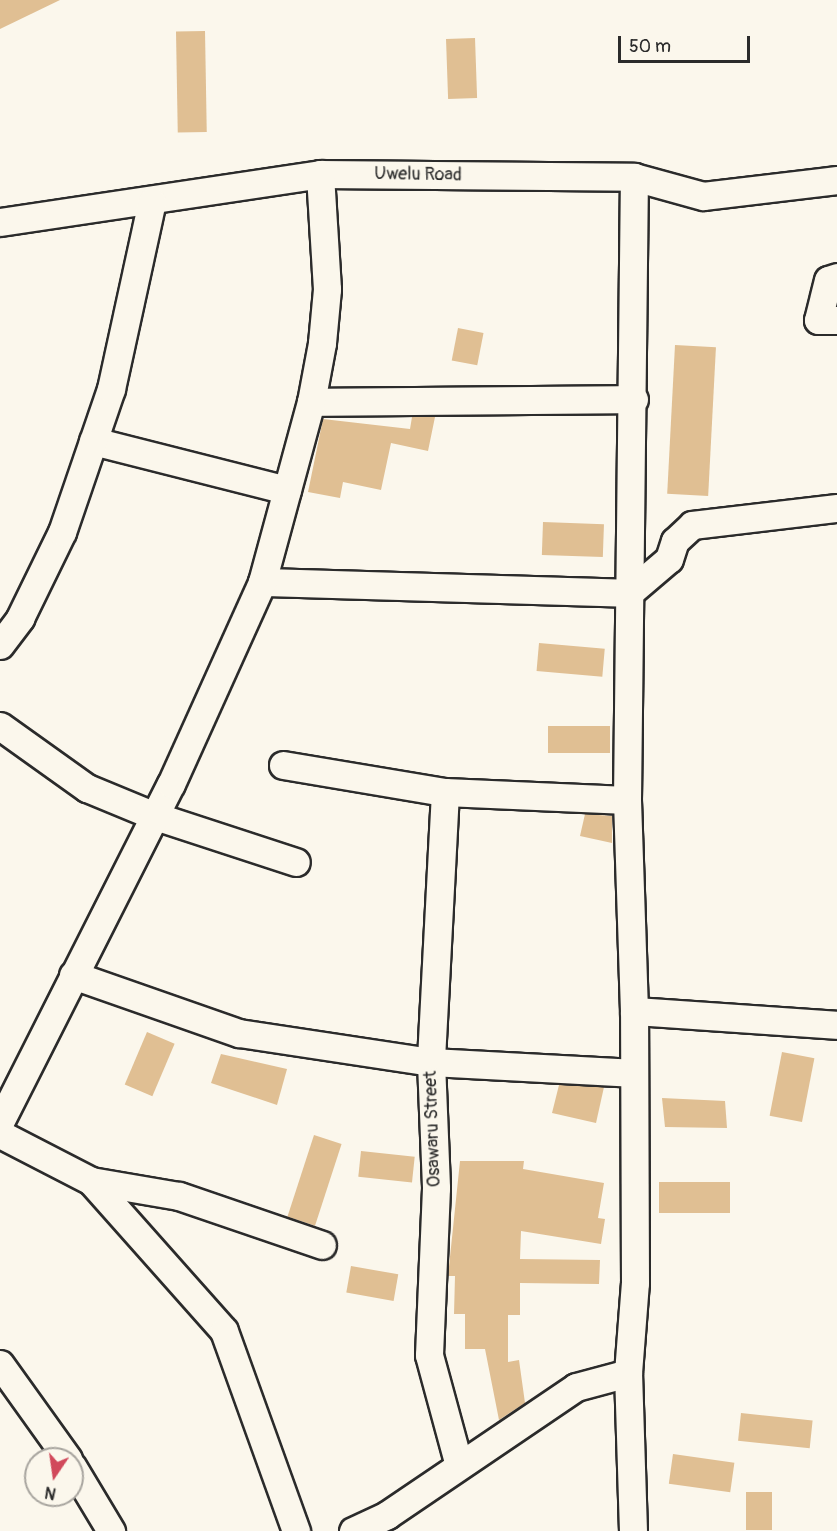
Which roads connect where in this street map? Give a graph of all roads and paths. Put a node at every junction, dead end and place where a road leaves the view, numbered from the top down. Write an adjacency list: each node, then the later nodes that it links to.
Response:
1 (321, 174): 2 (street, Uwelu Road); 4 (street, Uwelu Road); 9 (street)
2 (634, 177): 3 (street, Uwelu Road); 8 (street)
3 (837, 180)
4 (152, 201): 5 (street, Uwelu Road); 10 (street)
5 (0, 222)
6 (837, 277): 7 (street)
7 (837, 320)
8 (634, 399): 9 (street); 14 (street)
9 (312, 402): 11 (street)
10 (93, 441): 11 (street); 15 (street)
11 (287, 490): 13 (street)
12 (837, 508): 14 (street)
13 (262, 582): 14 (street); 20 (street)
14 (629, 593): 19 (street)
15 (0, 645)
16 (0, 726): 20 (street)
17 (283, 765): 18 (street)
18 (446, 792): 19 (street); 25 (street, Osawaru Street)
19 (627, 800): 23 (street)
20 (155, 816): 21 (street); 22 (street)
21 (296, 862)
22 (73, 975): 25 (street); 27 (street)
23 (634, 1011): 24 (street); 26 (street)
24 (837, 1025)
25 (431, 1062): 26 (street); 34 (street, Osawaru Street)
26 (631, 1073): 32 (street)
27 (0, 1122)
28 (0, 1134): 29 (street)
29 (91, 1181): 30 (street); 38 (street)
30 (322, 1245)
31 (0, 1364): 33 (street)
32 (628, 1373): 34 (street); 40 (street)
33 (59, 1447)
34 (458, 1462): 36 (street)
35 (84, 1486): 37 (street)
36 (391, 1523): 39 (street)
37 (111, 1531)
38 (296, 1531)
39 (353, 1531)
40 (633, 1531)

